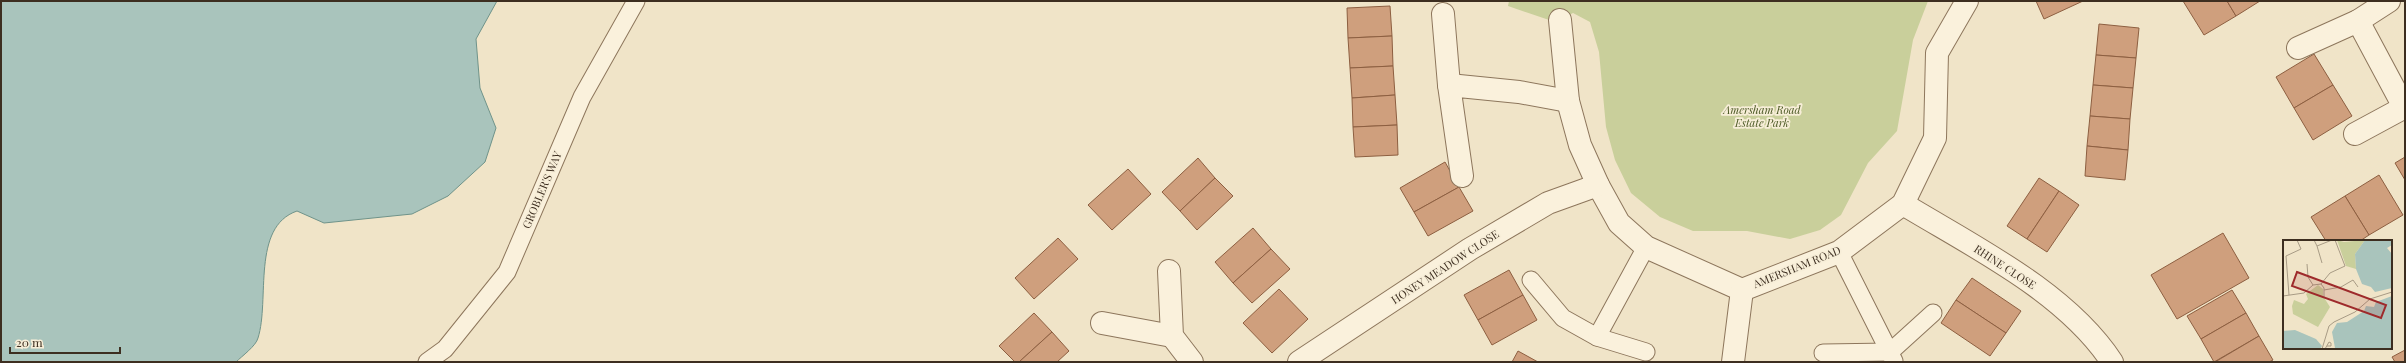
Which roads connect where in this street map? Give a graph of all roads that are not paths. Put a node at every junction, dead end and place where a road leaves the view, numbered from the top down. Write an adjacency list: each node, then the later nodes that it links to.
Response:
1 (636, 1): 27 (lane, GROBLER'S WAY)
2 (1967, 1): 14 (street, AMERSHAM ROAD)
3 (2389, 1): 6 (street)
4 (1443, 14): 8 (street)
5 (1560, 20): 9 (street, AMERSHAM ROAD)
6 (2358, 21): 7 (street); 10 (street)
7 (2298, 48)
8 (1449, 86): 9 (street); 12 (street)
9 (1568, 101): 13 (street, AMERSHAM ROAD)
10 (2405, 107): 11 (street)
11 (2355, 134)
12 (1462, 176)
13 (1598, 184): 15 (street, AMERSHAM ROAD); 29 (street, HONEY MEADOW CLOSE)
14 (1903, 204): 16 (street, AMERSHAM ROAD); 31 (street, RHINE CLOSE)
15 (1646, 247): 19 (street, AMERSHAM ROAD); 23 (lane)
16 (1839, 252): 19 (street, AMERSHAM ROAD); 26 (lane)
17 (1169, 272): 22 (street)
18 (1531, 280): 23 (lane)
19 (1742, 290): 30 (street)
20 (1933, 313): 26 (lane)
21 (1102, 323): 22 (street)
22 (1172, 336): 28 (street)
23 (1597, 337): 24 (lane)
24 (1646, 352)
25 (1823, 353): 26 (lane)
26 (1892, 357)
27 (427, 362)
28 (1192, 362)
29 (1299, 362)
30 (1733, 362)
31 (2112, 362)

